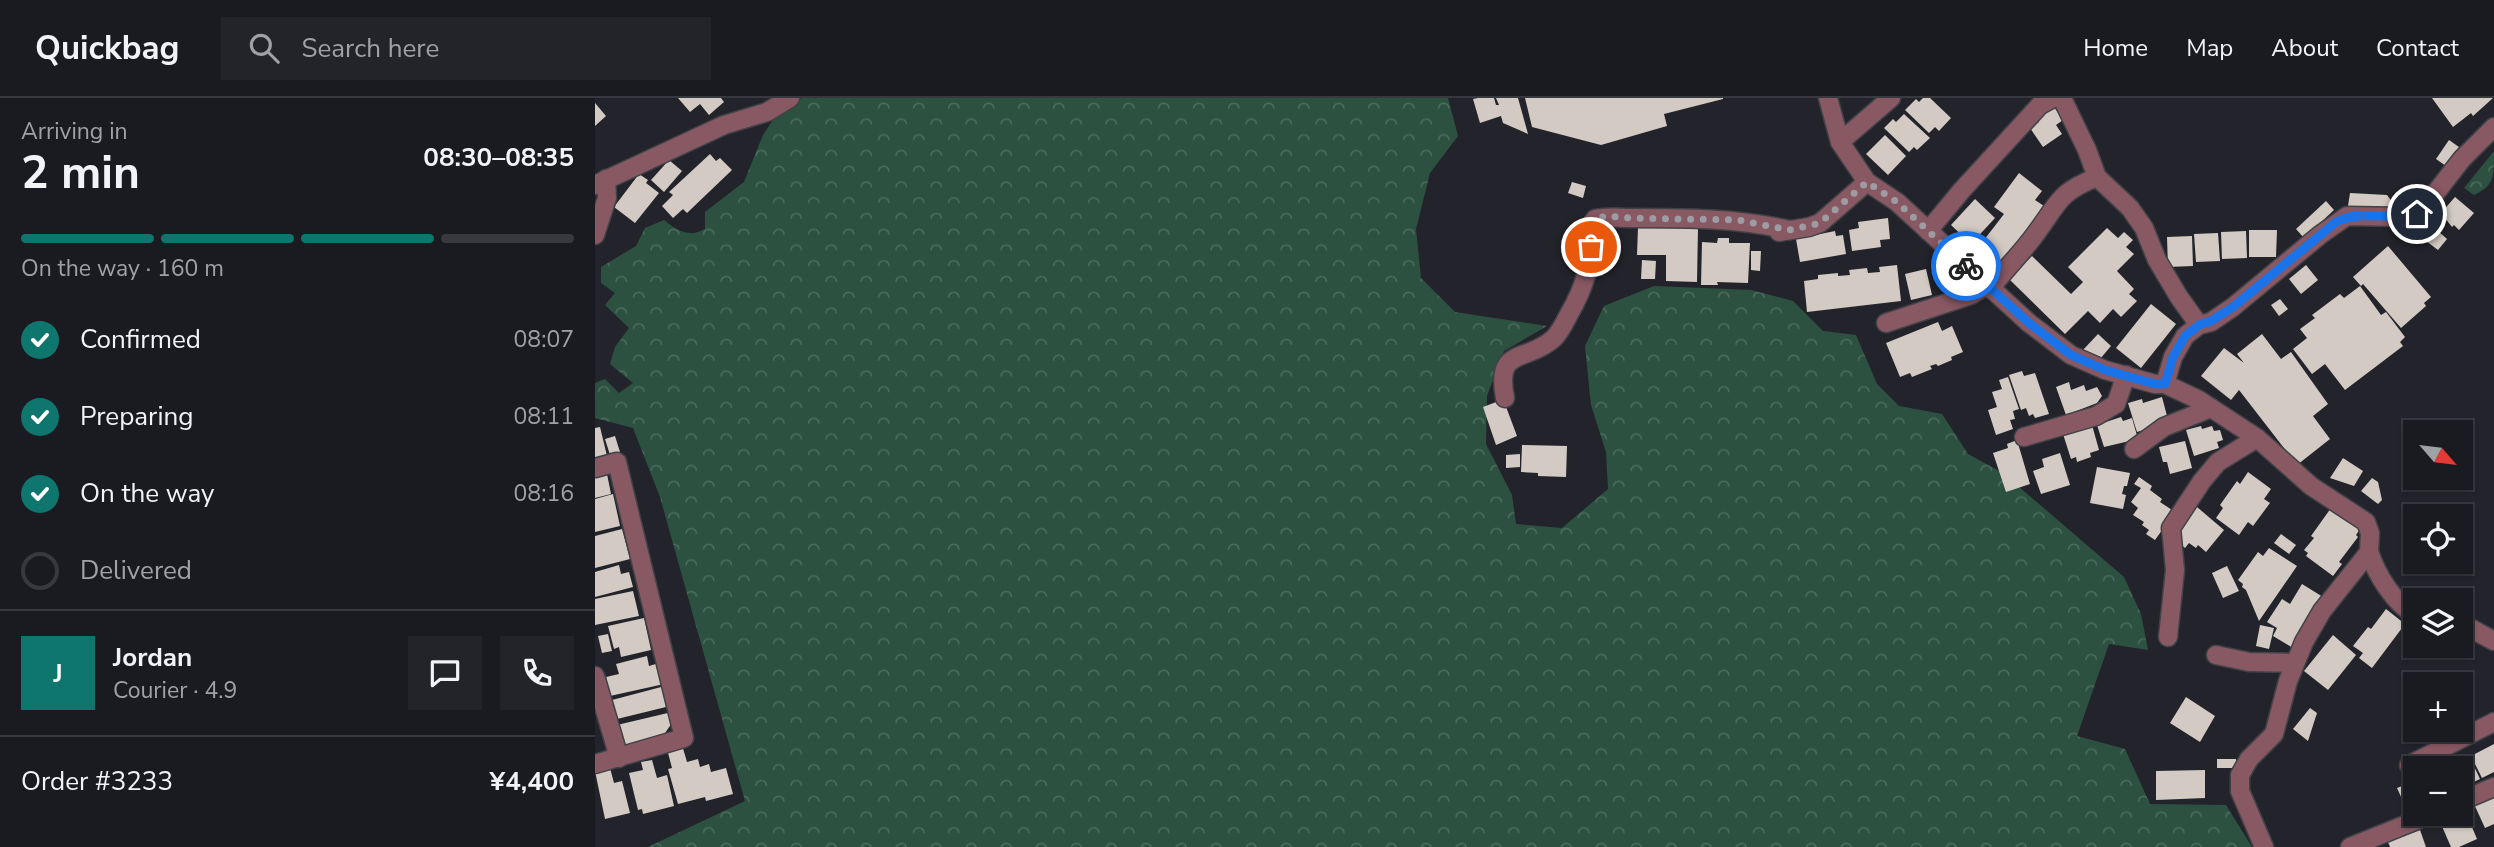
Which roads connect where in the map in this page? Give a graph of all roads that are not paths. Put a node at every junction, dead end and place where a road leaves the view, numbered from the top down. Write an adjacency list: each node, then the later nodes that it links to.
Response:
1 (790, 98): 9 (street)
2 (1828, 98): 7 (street)
3 (1891, 98): 7 (street)
4 (2062, 98): 8 (street)
5 (2042, 100): 12 (street)
6 (2494, 127): 17 (street)
7 (1840, 142): 10 (street)
8 (2097, 177): 15 (street); 17 (street)
9 (600, 182): 14 (street)
10 (1867, 182): 11 (street); 12 (street)
11 (1789, 230): 13 (street); 20 (street)
12 (1928, 231): 15 (street)
13 (1765, 234)
14 (595, 235)
15 (1989, 287): 16 (street); 18 (street)
16 (1886, 323)
17 (2199, 325): 19 (street)
18 (2126, 375): 19 (street); 22 (street)
19 (2165, 384): 21 (street)
20 (1505, 398)
21 (2211, 408): 23 (street); 24 (street)
22 (2024, 438)
23 (2257, 438): 26 (street); 29 (street)
24 (2134, 449)
25 (595, 468): 36 (street)
26 (2369, 552): 27 (street); 32 (street)
27 (2403, 603)
28 (2473, 630): 30 (street)
29 (2168, 637)
30 (2494, 641)
31 (2216, 655): 32 (street)
32 (2294, 663): 41 (street)
33 (595, 676): 36 (street)
34 (2494, 722): 35 (street)
35 (2428, 756)
36 (619, 758): 37 (street)
37 (595, 764)
38 (2494, 787): 39 (street)
39 (2473, 796)
40 (2403, 826): 42 (street)
41 (2265, 847)
42 (2350, 847)

